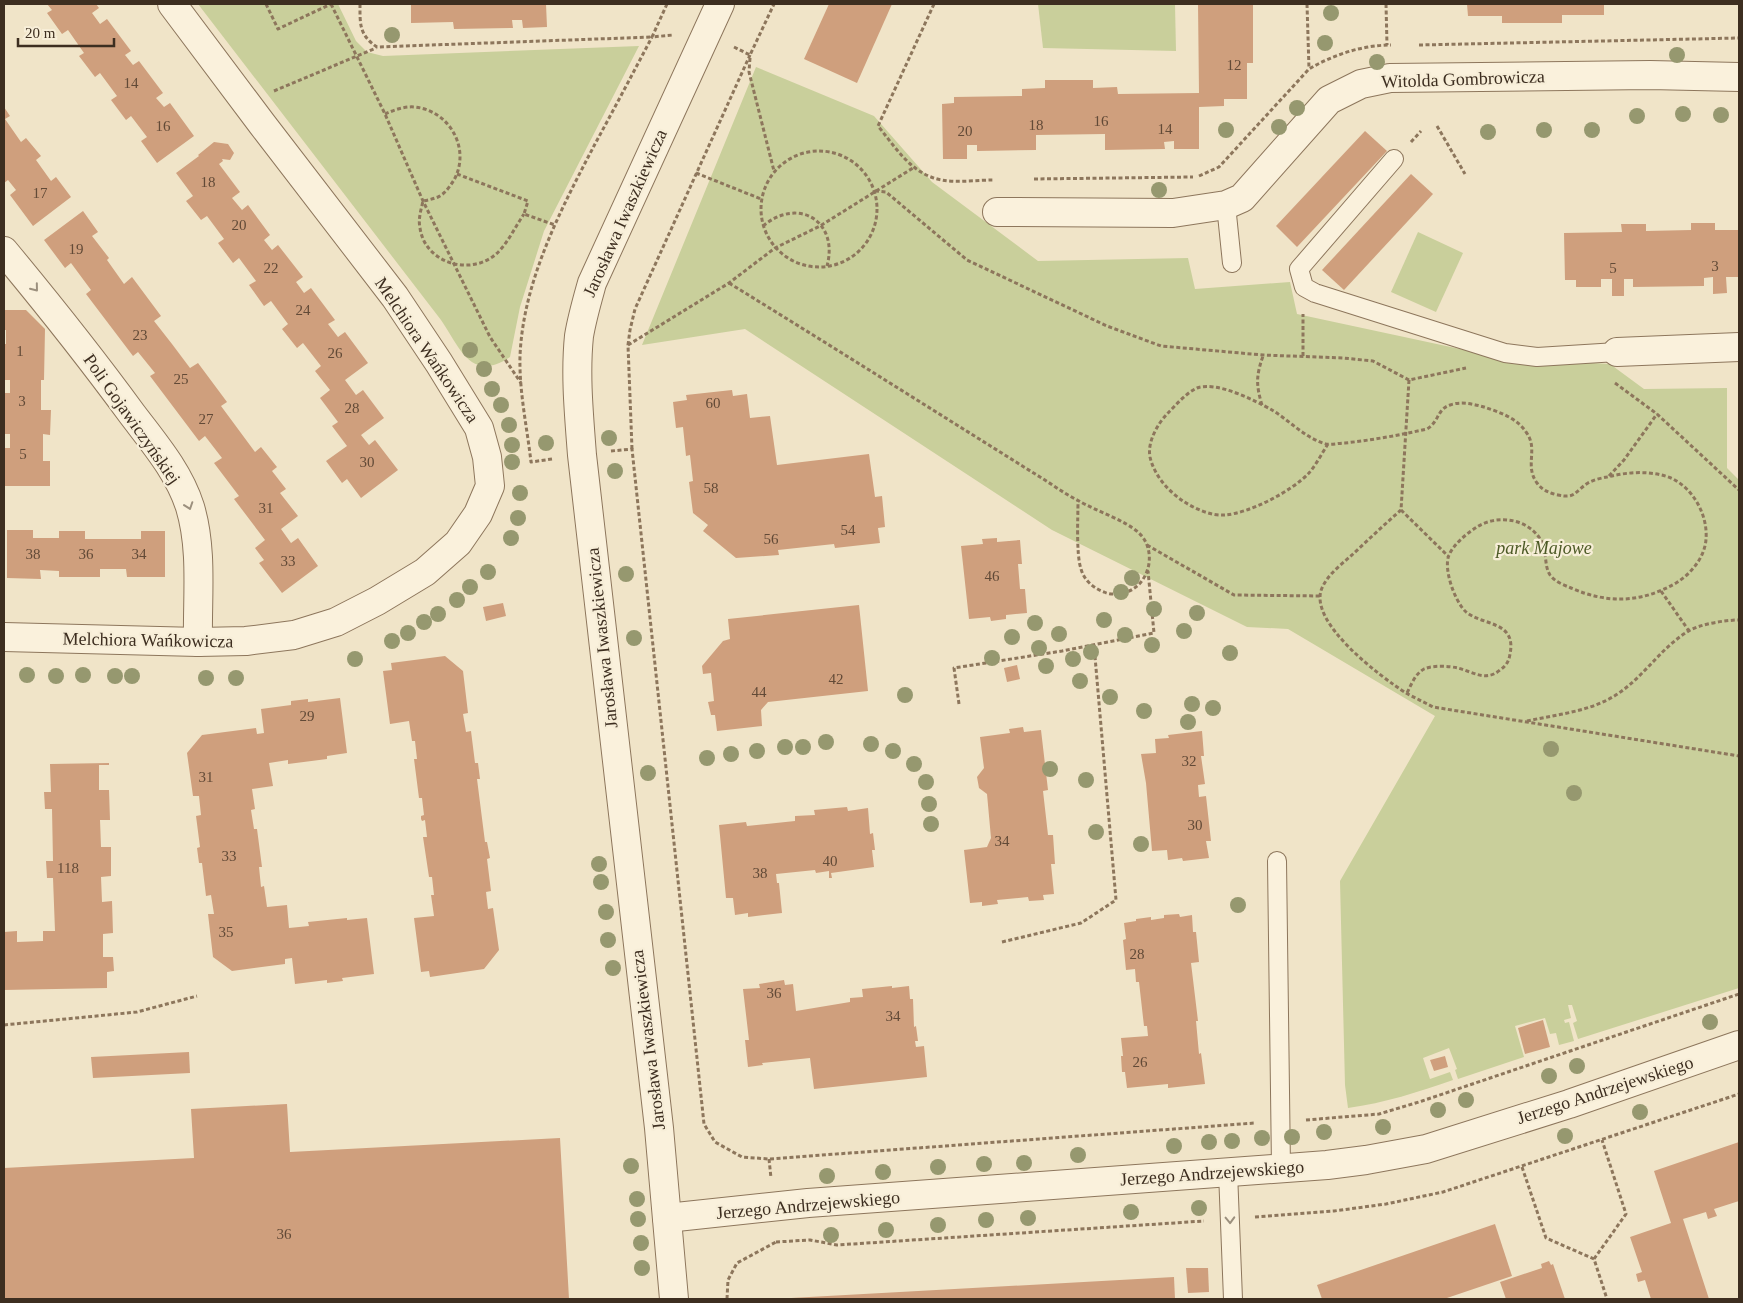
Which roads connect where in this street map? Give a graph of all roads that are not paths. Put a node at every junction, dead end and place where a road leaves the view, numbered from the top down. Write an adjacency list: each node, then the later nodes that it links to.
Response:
1 (172, 4): 12 (street, Melchiora Wańkowicza)
2 (720, 4): 17 (street, Jarosława Iwaszkiewicza)
3 (1739, 77): 5 (street, Witolda Gombrowicza)
4 (1394, 159): 10 (lane)
5 (1226, 205): 6 (street, Witolda Gombrowicza); 8 (lane)
6 (997, 212)
7 (4, 251): 12 (street, Poli Gojawiczyńskiej, one-way to 12)
8 (1232, 264)
9 (1739, 347): 10 (street)
10 (1617, 352)
11 (4, 638): 12 (street, Melchiora Wańkowicza)
12 (198, 642)
13 (1277, 861): 15 (lane)
14 (1739, 1045): 15 (street, Jerzego Andrzejewskiego)
15 (1281, 1168): 16 (street, Jerzego Andrzejewskiego)
16 (1228, 1172): 17 (street, Jerzego Andrzejewskiego); 19 (lane, one-way to 19)
17 (668, 1218): 18 (street, Jarosława Iwaszkiewicza)
18 (674, 1299)
19 (1233, 1299)

